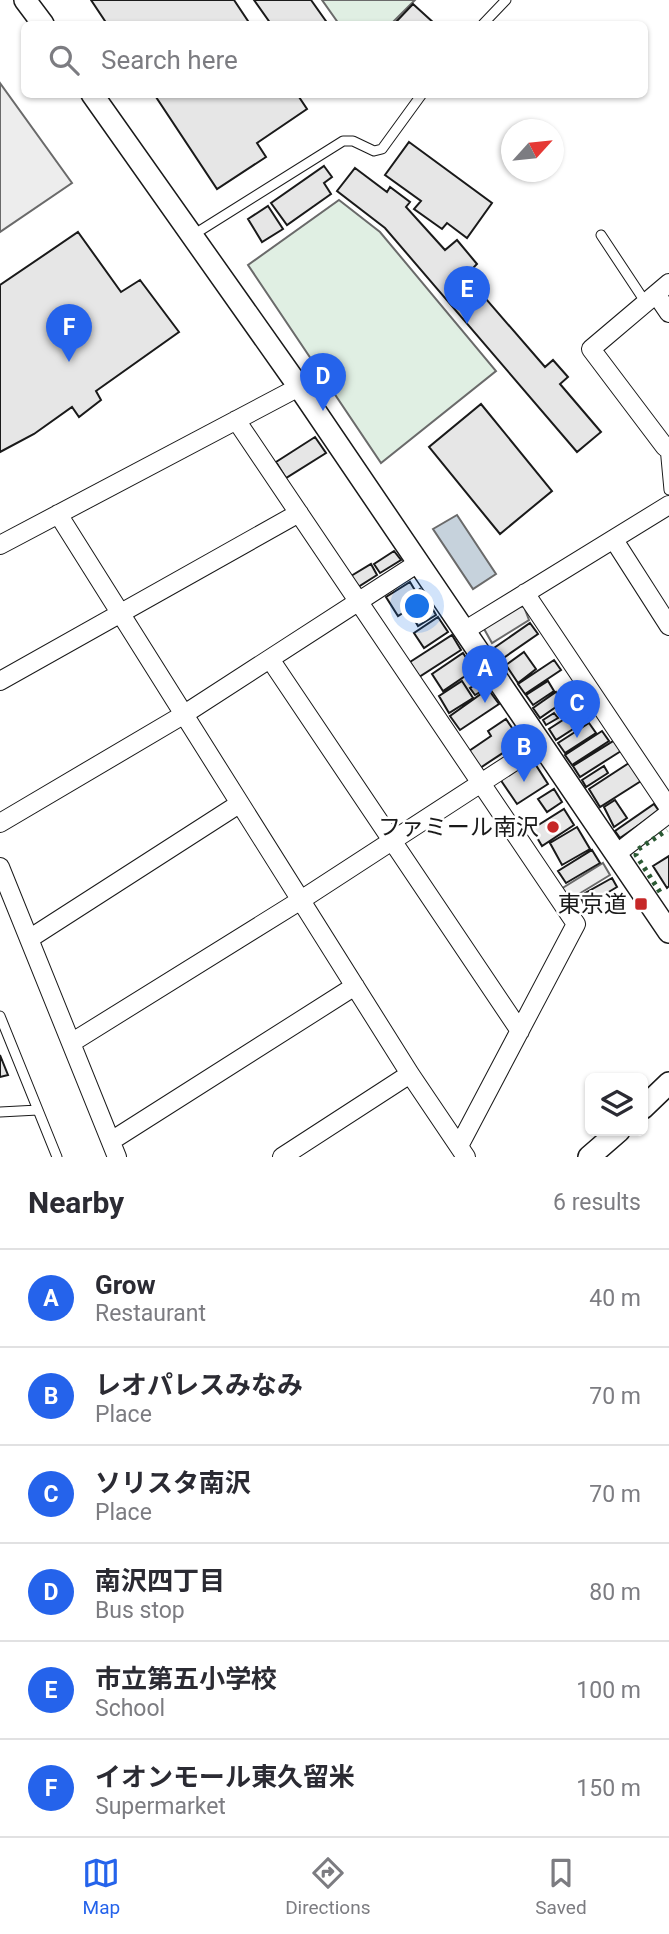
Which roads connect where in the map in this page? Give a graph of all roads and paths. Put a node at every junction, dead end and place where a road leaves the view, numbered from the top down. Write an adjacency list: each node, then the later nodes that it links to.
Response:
1 (25, 0): 3 (street)
2 (506, 0): 4 (lane)
3 (41, 21)
4 (486, 21)
5 (95, 98): 7 (street)
6 (419, 98): 7 (lane)
7 (193, 235): 11 (street)
8 (601, 235): 9 (lane)
9 (657, 293): 10 (street); 13 (street)
10 (669, 313)
11 (299, 387): 12 (street); 20 (street)
12 (236, 420): 16 (street); 17 (street)
13 (667, 447): 14 (lane)
14 (669, 490)
15 (669, 505): 18 (street)
16 (299, 513): 22 (street); 23 (street)
17 (58, 514): 19 (street); 23 (street)
18 (614, 540): 21 (street); 24 (street)
19 (0, 545)
20 (418, 563): 22 (street); 25 (street)
21 (525, 593): 25 (street); 32 (street)
22 (358, 601): 26 (street); 30 (street)
23 (120, 614): 27 (street); 28 (street)
24 (669, 626)
25 (464, 631): 29 (street)
26 (270, 659): 28 (street); 35 (street)
27 (0, 681)
28 (183, 715): 31 (street); 34 (street)
29 (541, 744): 30 (street); 36 (street)
30 (481, 782): 35 (street); 43 (street)
31 (239, 804): 38 (street); 40 (street)
32 (669, 807)
33 (669, 813): 36 (street)
34 (0, 822)
35 (391, 840): 38 (street); 43 (street)
36 (616, 854): 39 (street)
37 (0, 867): 40 (street)
38 (301, 900): 41 (street); 44 (street)
39 (669, 932)
40 (29, 939): 44 (street)
41 (355, 986): 45 (street); 51 (street)
42 (0, 1016): 48 (lane)
43 (520, 1031): 52 (street)
44 (71, 1043): 51 (street)
45 (410, 1074): 52 (street); 54 (street)
46 (669, 1083): 47 (street)
47 (648, 1103)
48 (38, 1110): 49 (lane); 53 (lane)
49 (0, 1112)
50 (613, 1136): 55 (street)
51 (114, 1149)
52 (463, 1151)
53 (57, 1157)
54 (282, 1157)
55 (589, 1157)

